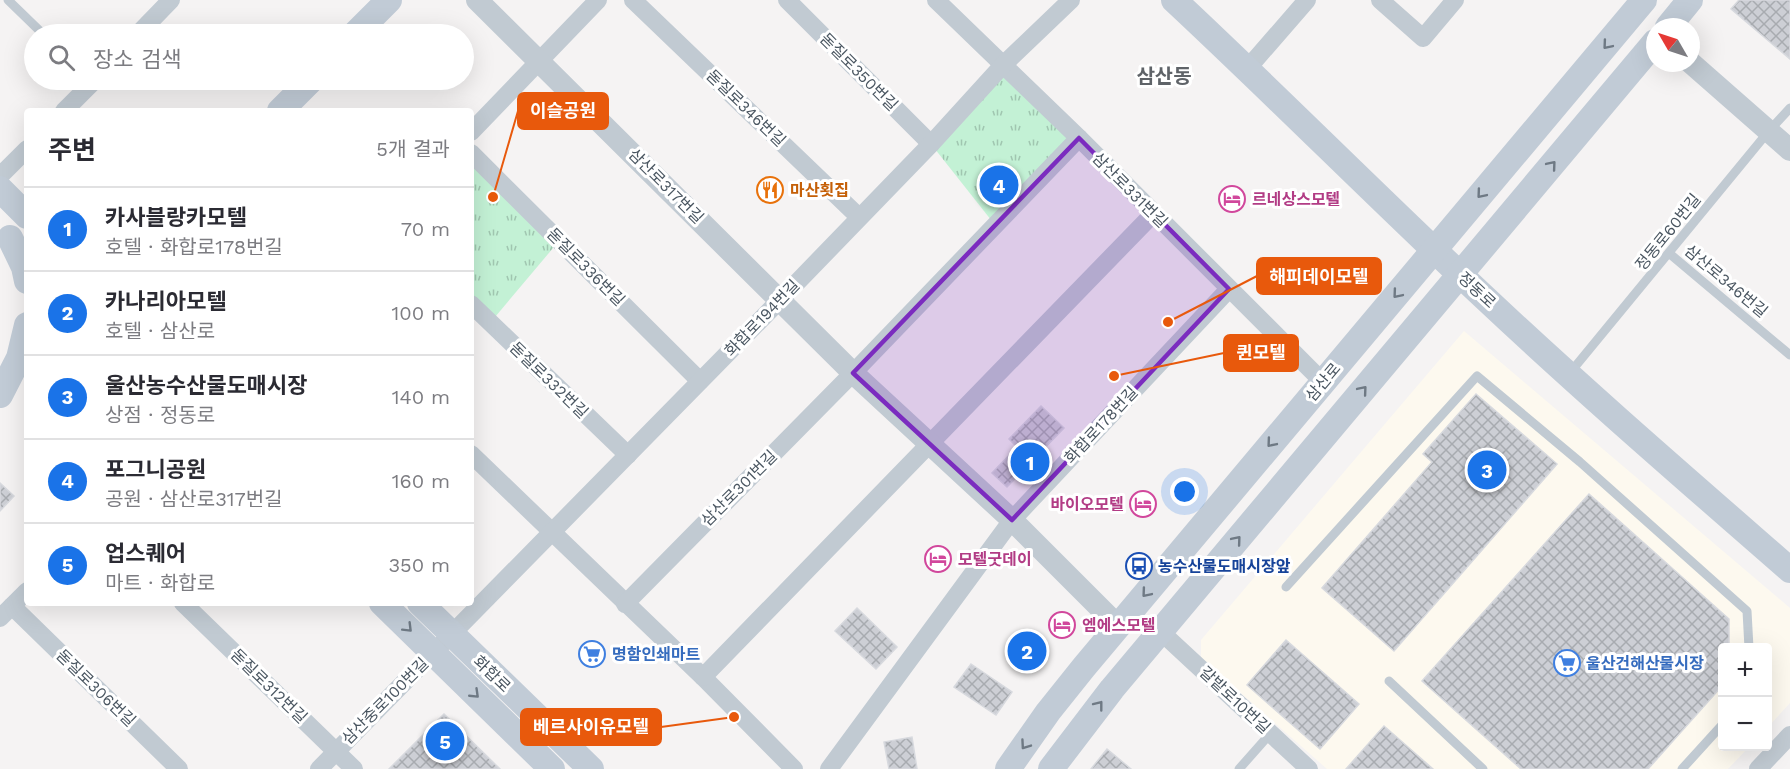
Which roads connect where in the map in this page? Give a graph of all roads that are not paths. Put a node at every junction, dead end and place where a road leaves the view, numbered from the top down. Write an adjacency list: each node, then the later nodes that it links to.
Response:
1 (8, 0): 17 (lane)
2 (171, 0): 18 (street)
3 (389, 0): 19 (main road)
4 (477, 0): 21 (street, 삼산로317번길)
5 (598, 0): 21 (street)
6 (633, 0): 42 (street, 돋질로346번길)
7 (787, 0): 33 (street, 돋질로350번길)
8 (936, 0): 22 (street, 삼산로331번길)
9 (1071, 0): 22 (street, 화합로194번길)
10 (1174, 0): 23 (main road, 정동로)
11 (1307, 0): 23 (street)
12 (1380, 0): 13 (street)
13 (1455, 0)
14 (1644, 0): 44 (main road, 삼산로, one-way to 44)
15 (1690, 0): 16 (main road)
16 (1675, 18)
17 (33, 24)
18 (148, 24)
19 (365, 24)
20 (1646, 53): 47 (main road, one-way to 20)
21 (540, 61): 30 (street); 49 (street, 삼산로317번길)
22 (1002, 66): 32 (street, 삼산로331번길); 33 (street, 화합로194번길)
23 (1248, 68): 44 (main road, 정동로)
24 (1700, 71): 31 (street)
25 (84, 90): 27 (street)
26 (301, 90): 28 (main road)
27 (67, 108)
28 (283, 108)
29 (1790, 108): 31 (lane, 정동로60번길)
30 (474, 129)
31 (1768, 132): 34 (street); 45 (lane, 정동로60번길)
32 (1079, 138): 41 (street, 삼산로331번길); 54 (street)
33 (931, 144): 42 (street, 화합로194번길)
34 (1790, 150)
35 (24, 152): 37 (street)
36 (474, 156): 56 (street, 돋질로336번길)
37 (0, 176)
38 (0, 190): 39 (main road); 40 (main road)
39 (0, 212)
40 (24, 213)
41 (1154, 213): 48 (street, 삼산로331번길); 60 (street)
42 (859, 217): 49 (street, 화합로194번길)
43 (12, 241): 46 (main road)
44 (1434, 249): 47 (main road, 정동로); 57 (main road, 삼산로, one-way to 57)
45 (1670, 254): 52 (lane, 삼산로346번길); 55 (lane, 정동로60번길)
46 (24, 267)
47 (1460, 274): 55 (main road, 정동로); 74 (main road, one-way to 47)
48 (1229, 289): 57 (street, 삼산로331번길); 63 (street, 화합로178번길)
49 (780, 300): 54 (street, 삼산로317번길); 56 (street, 화합로194번길)
50 (474, 307): 61 (street, 돋질로332번길)
51 (24, 337): 59 (main road)
52 (1790, 355)
53 (24, 372): 59 (main road)
54 (854, 373): 60 (street, 삼산로317번길); 68 (street, 삼산로301번길)
55 (1569, 375): 65 (main road, 정동로)
56 (700, 381): 61 (street, 화합로194번길)
57 (1323, 382): 73 (main road, 삼산로, one-way to 73)
58 (24, 384): 59 (main road)
59 (0, 396)
60 (929, 444): 63 (street, 삼산로317번길); 78 (street)
61 (628, 455): 64 (street, 화합로194번길)
62 (474, 457): 64 (street)
63 (1012, 520): 73 (street, 삼산로317번길); 90 (street, 화합로178번길)
64 (551, 532): 68 (street); 75 (street, 화합로194번길)
65 (1790, 570)
66 (1286, 587): 76 (lane)
67 (24, 594): 72 (street)
68 (625, 603): 78 (street)
69 (186, 606): 83 (street, 돋질로312번길)
70 (385, 606): 77 (main road, 화합로, one-way to 77)
71 (423, 606): 75 (main road, 화합로)
72 (6, 612): 84 (street, 돋질로306번길)
73 (1118, 626): 91 (main road, 삼산로, one-way to 91)
74 (1160, 632): 81 (street, 갈밭로10번길); 92 (main road, one-way to 74)
75 (451, 634): 77 (street, 삼산중로100번길); 88 (main road, 화합로)
76 (1749, 643)
77 (433, 653): 83 (street, 삼산중로100번길); 87 (main road, 화합로, one-way to 87)
78 (703, 677): 89 (street)
79 (1389, 681): 95 (lane)
80 (1718, 728): 96 (lane)
81 (1270, 734): 93 (lane); 94 (street, 갈밭로10번길)
82 (1790, 735): 97 (street)
83 (336, 751): 85 (street, 삼산중로100번길); 86 (street, 돋질로312번길)
84 (179, 769)
85 (319, 769)
86 (354, 769)
87 (552, 769)
88 (591, 769)
89 (795, 769)
90 (830, 769)
91 (1008, 769)
92 (1051, 769)
93 (1239, 769)
94 (1309, 769)
95 (1483, 769)
96 (1682, 769)
97 (1758, 769)

